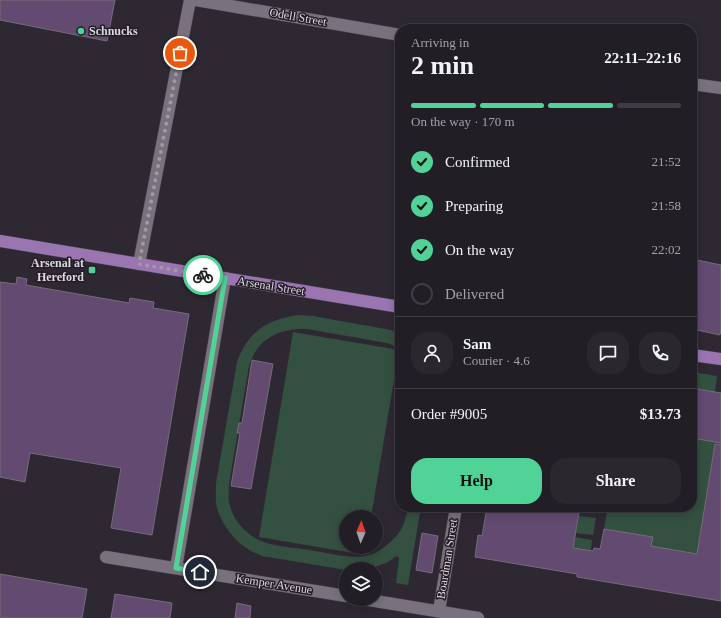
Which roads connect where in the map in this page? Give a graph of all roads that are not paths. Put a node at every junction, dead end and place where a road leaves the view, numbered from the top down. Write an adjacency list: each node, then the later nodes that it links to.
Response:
1 (190, 0): 7 (street)
2 (196, 0): 3 (street, Odell Street)
3 (395, 34)
4 (697, 85): 5 (street)
5 (721, 88)
6 (0, 241): 7 (main road, Arsenal Street)
7 (139, 264): 8 (main road, Arsenal Street)
8 (225, 278): 9 (main road, Arsenal Street); 14 (street)
9 (395, 306)
10 (697, 356): 11 (main road)
11 (721, 360)
12 (455, 512): 17 (street, Boardman Street)
13 (106, 557): 14 (street, Kemper Avenue)
14 (176, 568): 15 (street, Kemper Avenue)
15 (339, 595)
16 (383, 602): 17 (street)
17 (438, 611): 18 (street)
18 (478, 618)

